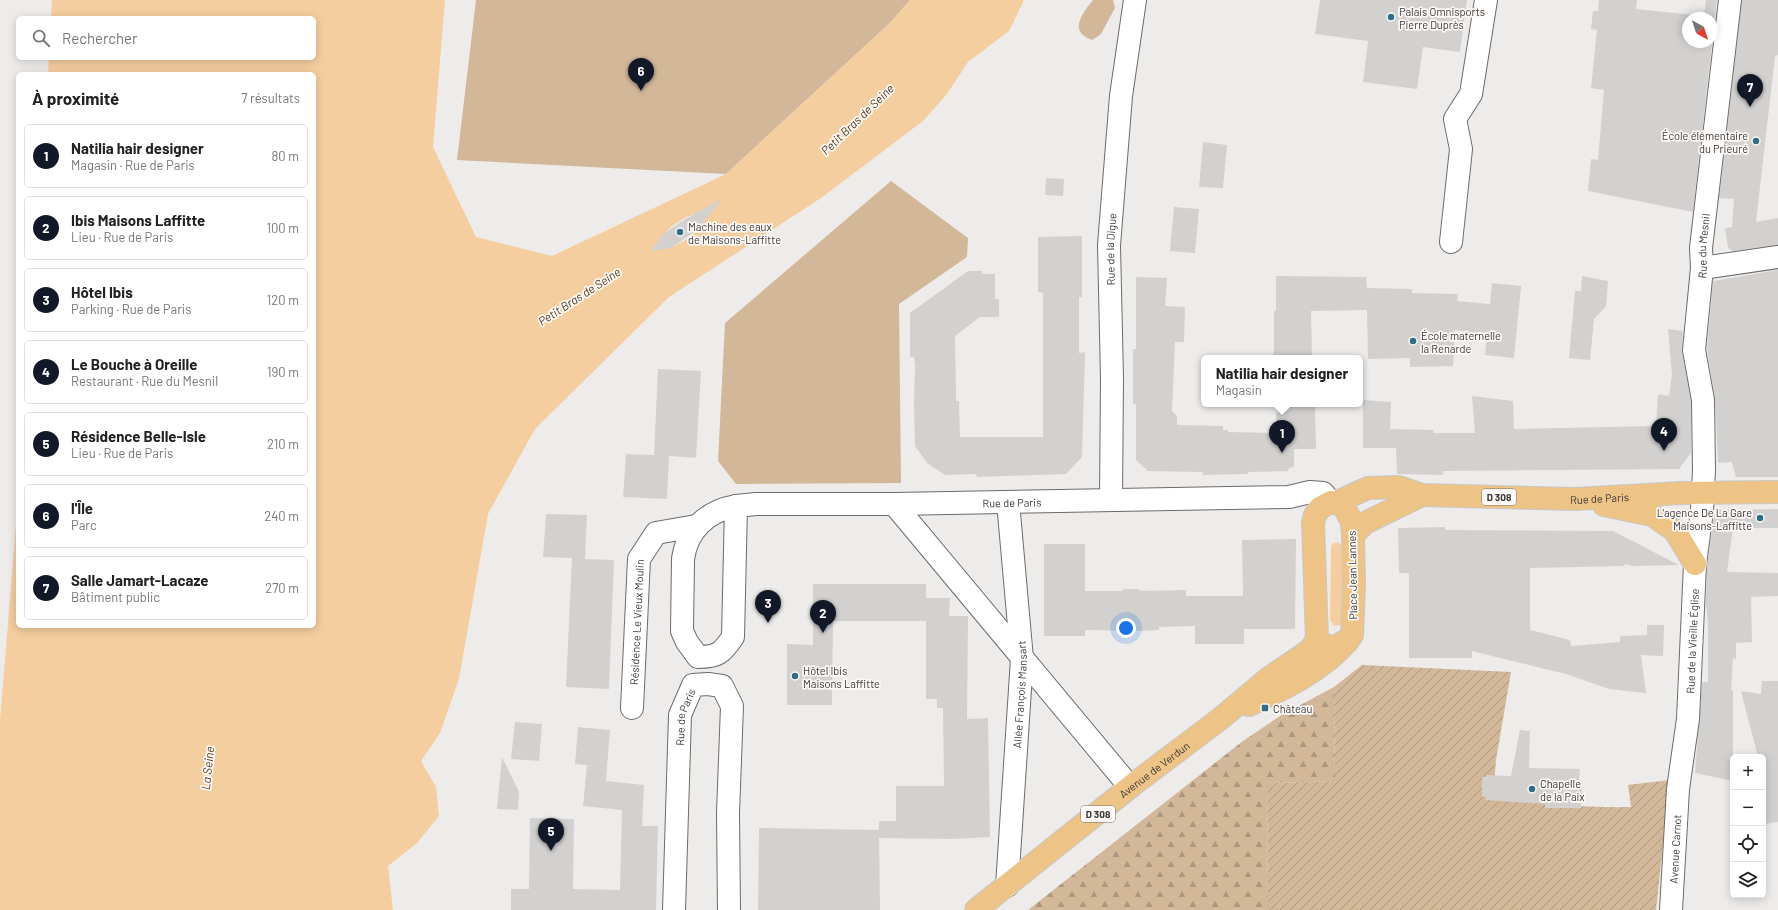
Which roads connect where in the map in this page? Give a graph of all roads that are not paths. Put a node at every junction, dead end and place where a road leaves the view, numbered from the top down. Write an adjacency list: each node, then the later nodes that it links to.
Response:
1 (1135, 0): 10 (street, Rue de la Digue)
2 (1486, 0): 4 (street)
3 (1730, 0): 6 (street, Rue du Mesnil)
4 (1451, 242)
5 (1778, 257): 6 (street)
6 (1702, 268): 8 (street, Rue du Mesnil)
7 (1778, 492): 8 (main road, Rue de Paris / D 308)
8 (1703, 493): 11 (main road, Rue de Paris / D 308); 18 (street, Rue de la Vieille Église)
9 (1422, 495): 11 (main road, Rue de Paris / D 308); 15 (main road, Rue de Paris / D 308); 17 (main road, Rue de Paris / D 308)
10 (1111, 499): 12 (street, Rue de Paris); 15 (street, Rue de Paris)
11 (1575, 499): 18 (main road)
12 (1008, 502): 13 (street, Rue de Paris); 21 (street, Allée François Mansart)
13 (894, 504): 14 (street, Rue de Paris); 21 (street)
14 (736, 506): 16 (street, Rue de Paris); 16 (street, Rue de Paris)
15 (1328, 506): 17 (main road, Place Jean Lannes); 20 (main road)
16 (696, 526): 22 (street, Résidence Le Vieux Moulin)
17 (1353, 535): 19 (main road, Place Jean Lannes)
18 (1695, 564): 25 (street, Rue de la Vieille Église)
19 (1349, 639): 20 (main road); 23 (main road, Avenue de Verdun / D 308)
20 (1317, 640): 23 (main road, Avenue de Verdun / D 308)
21 (1022, 659): 24 (street); 26 (street, Allée François Mansart)
22 (632, 708)
23 (1220, 719): 24 (main road, Avenue de Verdun / D 308)
24 (1130, 787): 26 (main road, Avenue de Verdun / D 308)
25 (1678, 789): 30 (street, Avenue Carnot)
26 (1007, 886): 29 (main road, Avenue de Verdun / D 308)
27 (674, 910): 28 (street, Rue de Paris)
28 (729, 910)
29 (976, 910)
30 (1672, 910)

